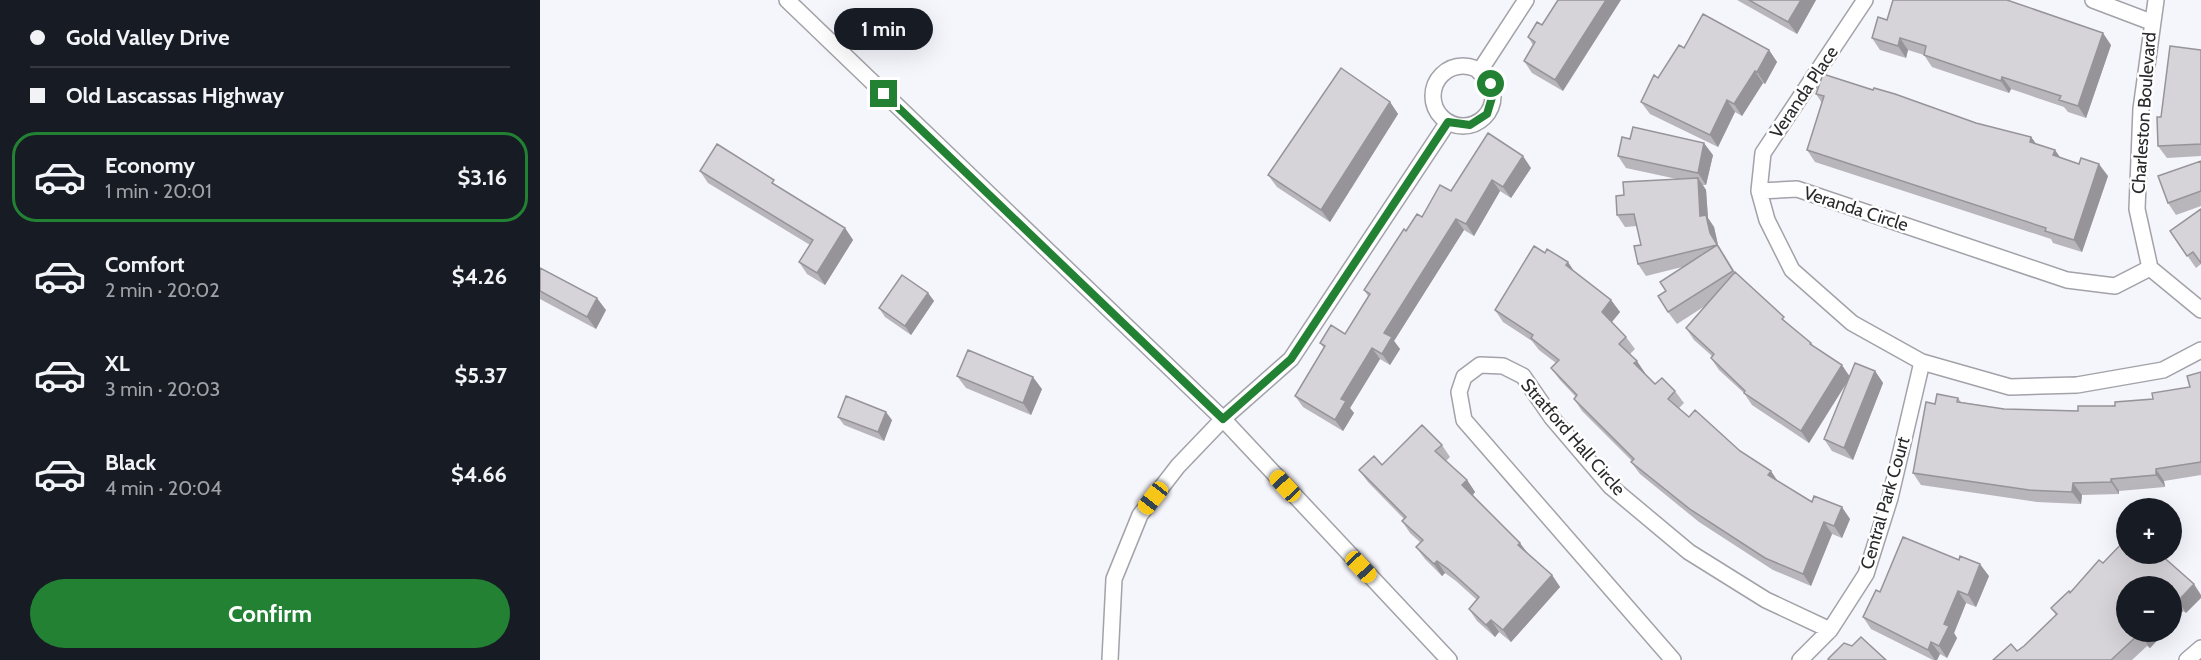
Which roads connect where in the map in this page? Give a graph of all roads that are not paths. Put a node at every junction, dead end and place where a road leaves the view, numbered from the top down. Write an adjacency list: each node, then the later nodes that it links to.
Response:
1 (787, 0): 14 (street)
2 (1526, 0): 7 (street)
3 (1865, 0): 9 (street, Veranda Place)
4 (2093, 0): 6 (street)
5 (2156, 0): 6 (street, Charleston Boulevard)
6 (2151, 21): 10 (street, Charleston Boulevard)
7 (1479, 72): 8 (street); 8 (street)
8 (1448, 122): 14 (street)
9 (1759, 191): 10 (street, Veranda Circle); 13 (street)
10 (2150, 268): 11 (street)
11 (2201, 310)
12 (2201, 350): 13 (street)
13 (1922, 362): 15 (street, Central Park Court)
14 (1223, 419): 17 (street); 18 (street)
15 (1830, 630): 19 (street, Stratford Hall Circle); 20 (street, Central Park Court)
16 (2201, 648): 21 (street)
17 (1110, 660)
18 (1449, 660)
19 (1673, 660)
20 (1800, 660)
21 (2187, 660)

